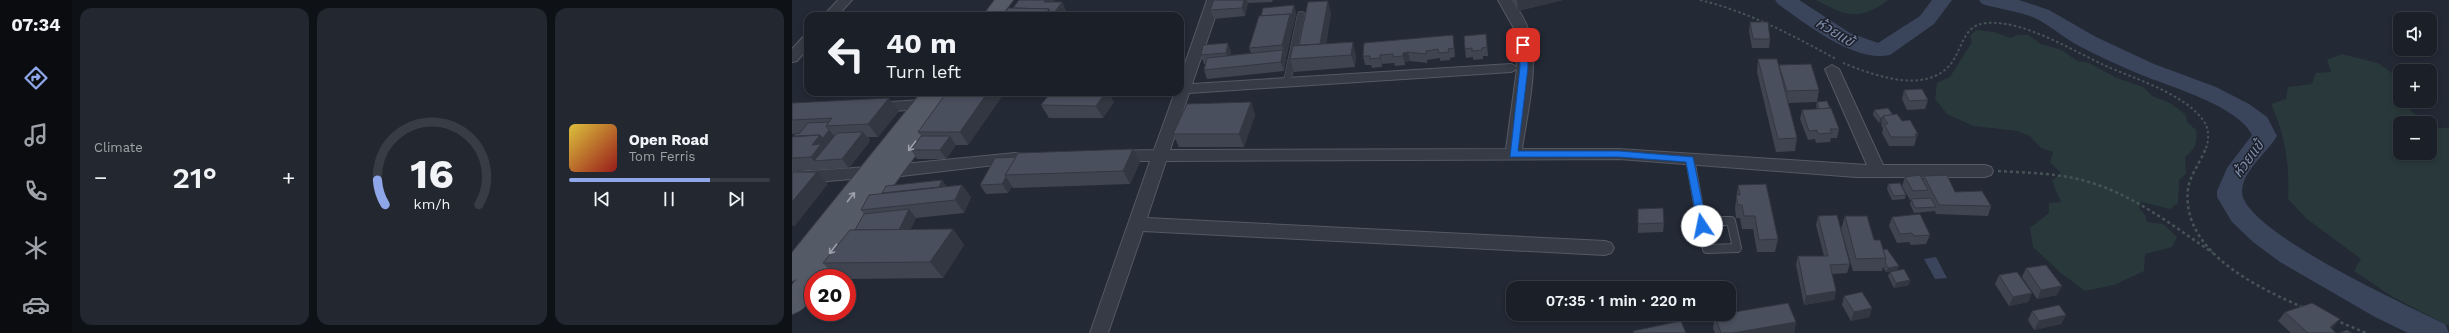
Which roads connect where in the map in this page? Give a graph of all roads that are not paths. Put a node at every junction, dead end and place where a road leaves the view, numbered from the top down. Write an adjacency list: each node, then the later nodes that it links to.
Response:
1 (845, 0): 6 (street)
2 (1004, 0): 7 (main road)
3 (1019, 0): 8 (main road)
4 (1214, 0): 12 (street)
5 (1504, 0): 22 (street)
6 (834, 12)
7 (995, 12)
8 (1010, 12)
9 (1301, 15): 15 (lane)
10 (804, 44): 11 (street)
11 (792, 58)
12 (1186, 66): 16 (street)
13 (1511, 68): 15 (street)
14 (1832, 69): 28 (street)
15 (1287, 82): 16 (street)
16 (1185, 89)
17 (949, 96): 27 (main road, one-way to 27)
18 (1182, 96): 21 (street)
19 (928, 99): 20 (street); 29 (main road)
20 (861, 108)
21 (1161, 155): 22 (street); 23 (street); 32 (street)
22 (1513, 155): 25 (street)
23 (1098, 156)
24 (1028, 158): 27 (street)
25 (1690, 159): 28 (street); 31 (lane)
26 (1985, 170): 28 (street)
27 (893, 171): 34 (main road, one-way to 34)
28 (1877, 171)
29 (869, 173): 30 (street); 34 (main road, one-way to 29)
30 (792, 178)
31 (1700, 214): 31 (lane)
32 (1137, 224): 33 (street); 35 (street)
33 (1605, 248)
34 (794, 291)
35 (1100, 333)

